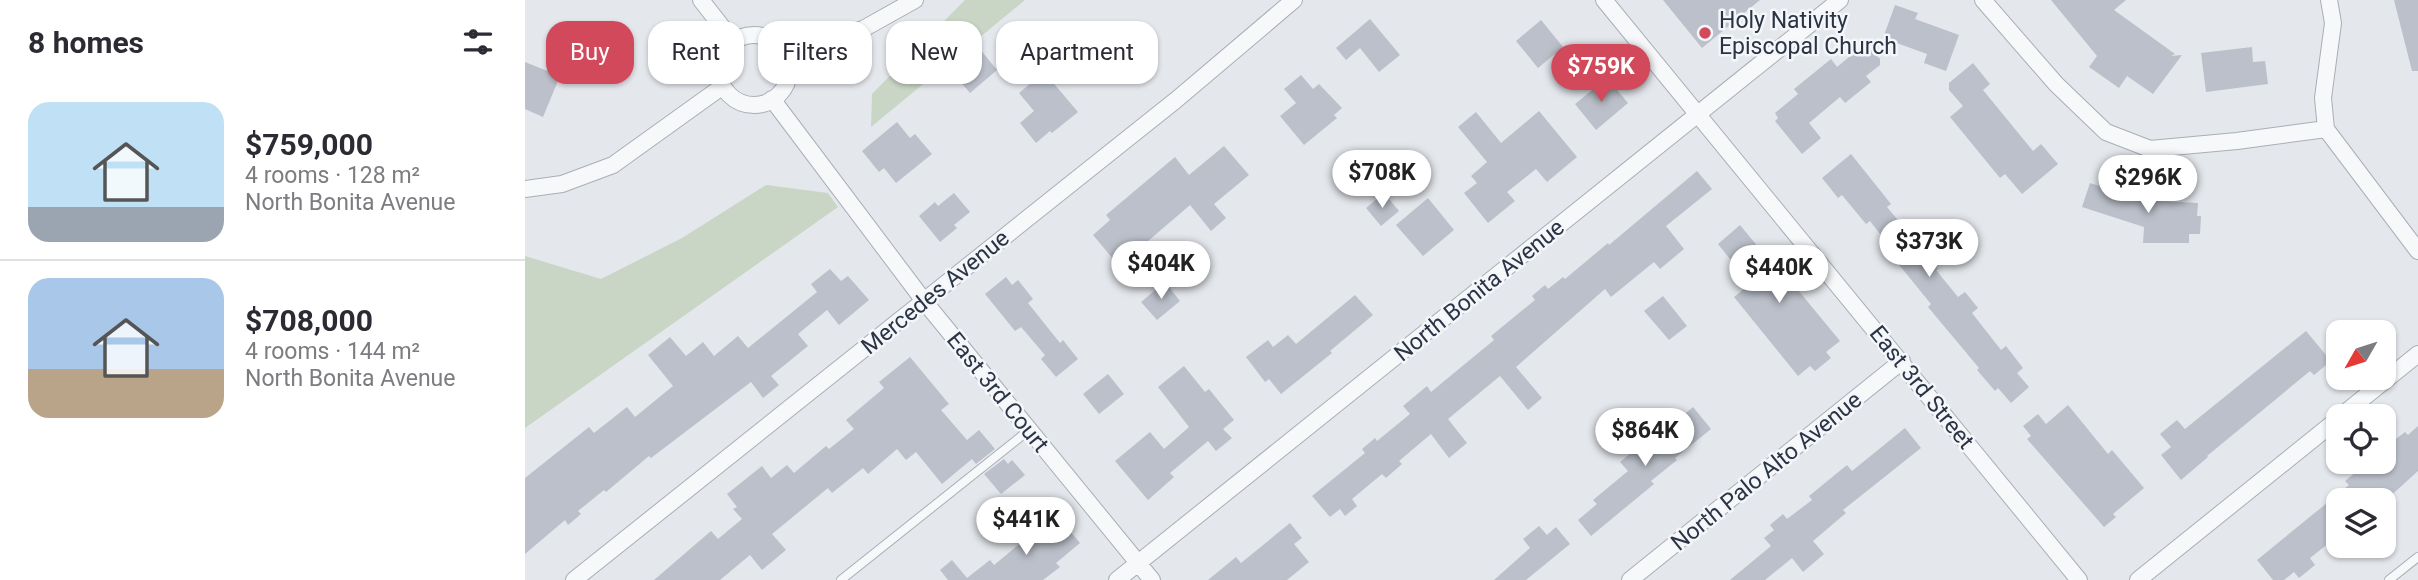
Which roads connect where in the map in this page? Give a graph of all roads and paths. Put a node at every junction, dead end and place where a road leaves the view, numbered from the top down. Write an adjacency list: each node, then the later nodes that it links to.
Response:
1 (701, 0): 8 (street)
2 (915, 0): 9 (street)
3 (1294, 0): 17 (street, Mercedes Avenue)
4 (1604, 0): 13 (street, East 3rd Street)
5 (1840, 0): 13 (street, North Bonita Avenue)
6 (1983, 0): 14 (street)
7 (2329, 0): 14 (street)
8 (717, 21)
9 (872, 24)
10 (786, 84): 12 (street)
11 (723, 86): 12 (street); 15 (street)
12 (772, 99): 17 (street, East 3rd Court)
13 (1698, 113): 19 (street, East 3rd Street); 24 (street, North Bonita Avenue)
14 (2326, 129): 16 (street)
15 (525, 189)
16 (2418, 251)
17 (924, 301): 22 (street, East 3rd Court); 25 (street, Mercedes Avenue)
18 (2418, 354): 20 (street)
19 (1902, 361): 29 (street, North Palo Alto Avenue); 30 (street, East 3rd Street)
20 (2356, 404)
21 (2326, 428): 31 (street)
22 (1029, 430): 24 (street, East 3rd Court); 26 (lane)
23 (2418, 557): 32 (lane)
24 (1138, 564): 27 (street, North Bonita Avenue); 28 (street, East 3rd Court)
25 (573, 580)
26 (841, 580)
27 (1118, 580)
28 (1151, 580)
29 (1630, 580)
30 (2079, 580)
31 (2138, 580)
32 (2389, 580)

